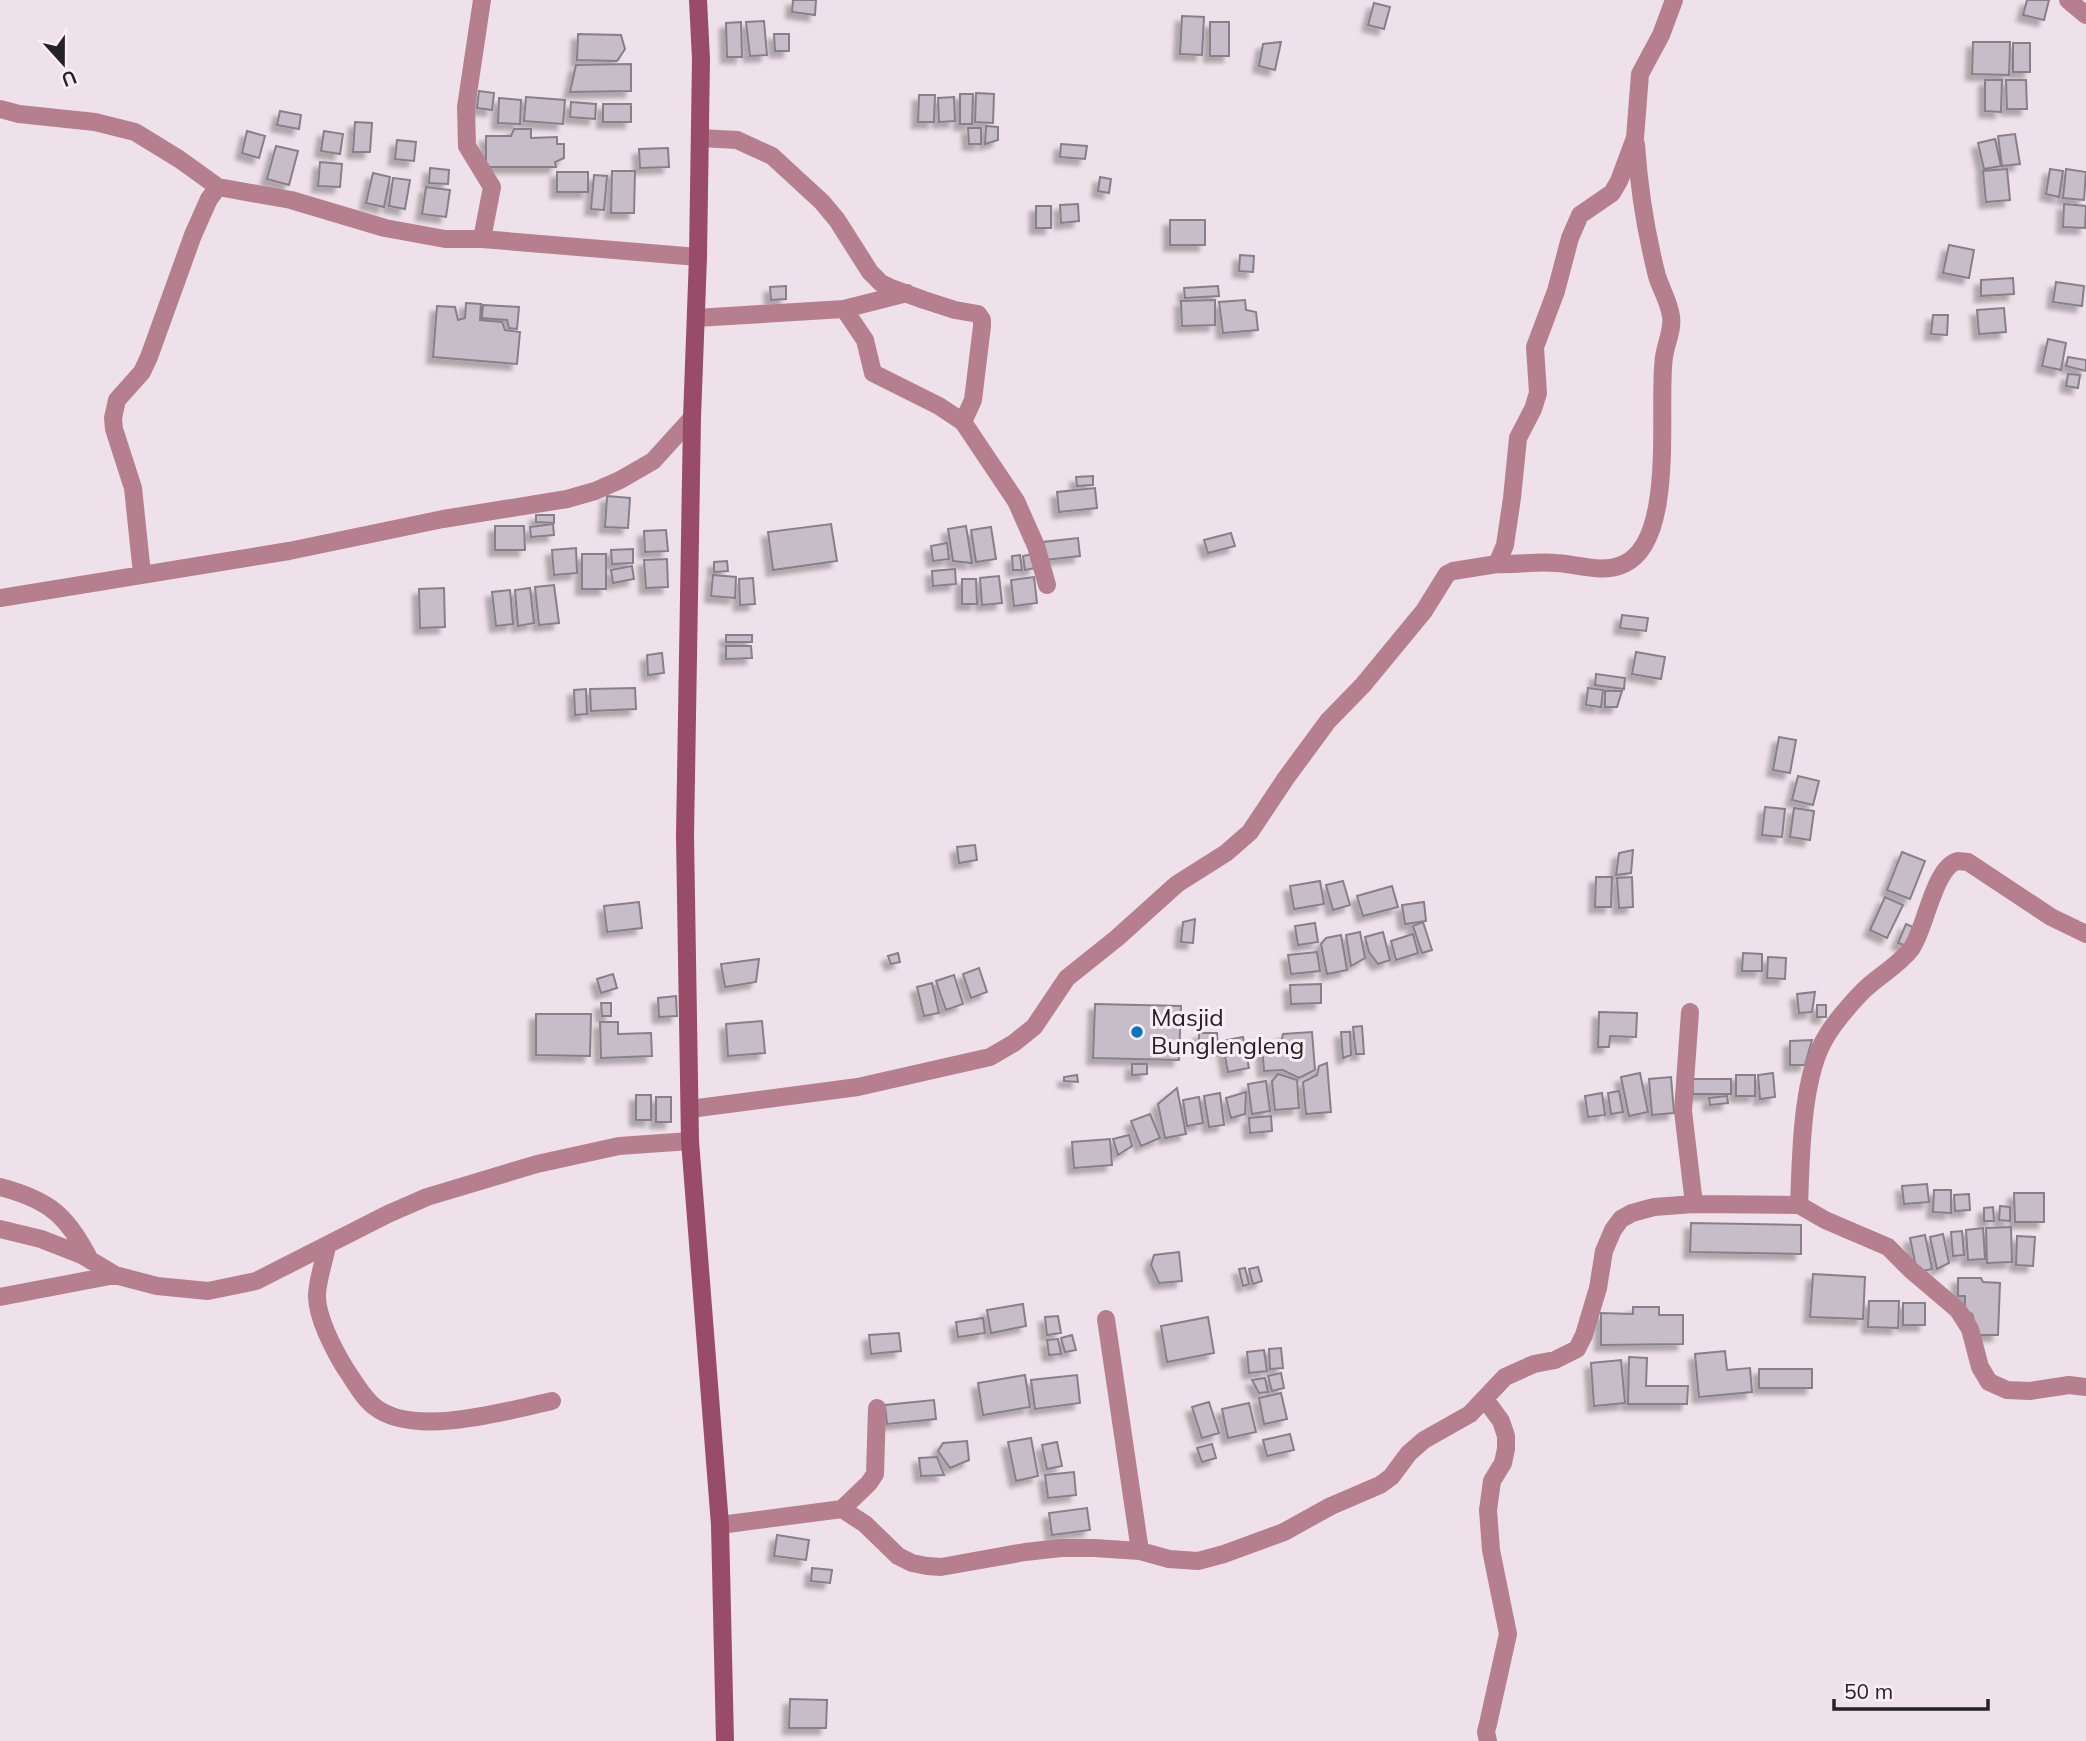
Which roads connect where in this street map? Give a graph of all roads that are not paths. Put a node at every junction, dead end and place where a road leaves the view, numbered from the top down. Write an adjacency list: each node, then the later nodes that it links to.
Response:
1 (482, 0): 10 (street)
2 (698, 0): 7 (street)
3 (1674, 0): 8 (street)
4 (2068, 0): 5 (street)
5 (2086, 15)
6 (0, 109): 9 (street)
7 (700, 138): 11 (street); 12 (street)
8 (1635, 138): 17 (street); 17 (street)
9 (218, 187): 10 (street); 18 (street)
10 (482, 239): 11 (street)
11 (698, 257): 14 (street)
12 (907, 293): 13 (street); 16 (street)
13 (844, 309): 14 (street); 16 (street)
14 (696, 317): 15 (street)
15 (692, 418): 18 (street); 23 (street)
16 (963, 422): 19 (street)
17 (1497, 564): 23 (street)
18 (142, 574): 20 (street)
19 (1047, 585)
20 (0, 598)
21 (2086, 934): 27 (street)
22 (1690, 1012): 26 (street)
23 (690, 1109): 24 (street)
24 (690, 1141): 29 (street); 39 (street)
25 (0, 1187): 30 (street)
26 (1694, 1204): 27 (street); 35 (street)
27 (1799, 1205): 34 (street)
28 (0, 1229): 30 (street)
29 (327, 1246): 31 (street); 36 (street)
30 (90, 1260): 31 (street)
31 (115, 1275): 32 (street)
32 (0, 1297)
33 (1106, 1319): 40 (street)
34 (2086, 1387)
35 (1485, 1399): 40 (street); 42 (street)
36 (552, 1401)
37 (877, 1408): 38 (street)
38 (842, 1509): 39 (street); 40 (street)
39 (720, 1525): 41 (street)
40 (1140, 1551)
41 (725, 1741)
42 (1488, 1741)

